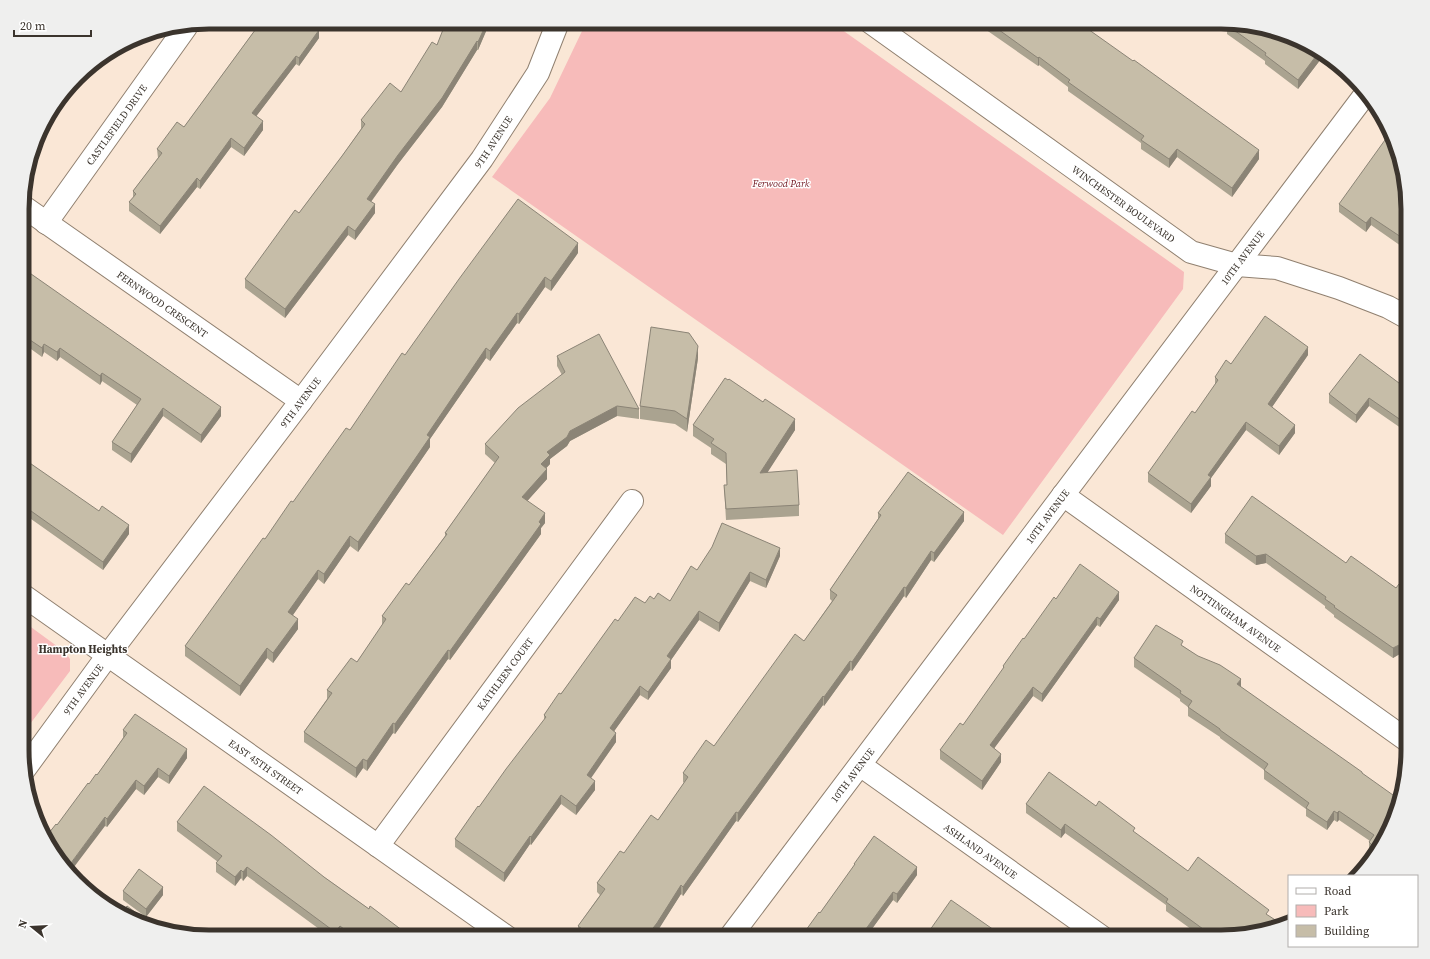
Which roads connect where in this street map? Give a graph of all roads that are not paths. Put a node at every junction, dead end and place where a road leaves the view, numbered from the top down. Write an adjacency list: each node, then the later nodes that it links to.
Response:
1 (555, 29): 9 (street, 9TH AVENUE)
2 (880, 29): 7 (street, WINCHESTER BOULEVARD)
3 (183, 31): 6 (street, CASTLEFIELD DRIVE)
4 (1362, 98): 7 (street, 10TH AVENUE)
5 (29, 211): 6 (street, FERNWOOD CRESCENT)
6 (46, 223): 9 (street, FERNWOOD CRESCENT)
7 (1237, 265): 8 (street, WINCHESTER BOULEVARD); 10 (street, 10TH AVENUE)
8 (1401, 314)
9 (301, 401): 13 (street, 9TH AVENUE)
10 (1063, 495): 14 (street, NOTTINGHAM AVENUE); 16 (street, 10TH AVENUE)
11 (632, 501): 17 (street, KATHLEEN COURT)
12 (29, 600): 13 (street, EAST 45TH STREET)
13 (108, 655): 15 (street, 9TH AVENUE); 17 (street, EAST 45TH STREET)
14 (1401, 736)
15 (29, 763)
16 (860, 765): 19 (street, 10TH AVENUE); 20 (street, ASHLAND AVENUE)
17 (378, 846): 18 (street, EAST 45TH STREET)
18 (497, 930)
19 (735, 930)
20 (1092, 930)

